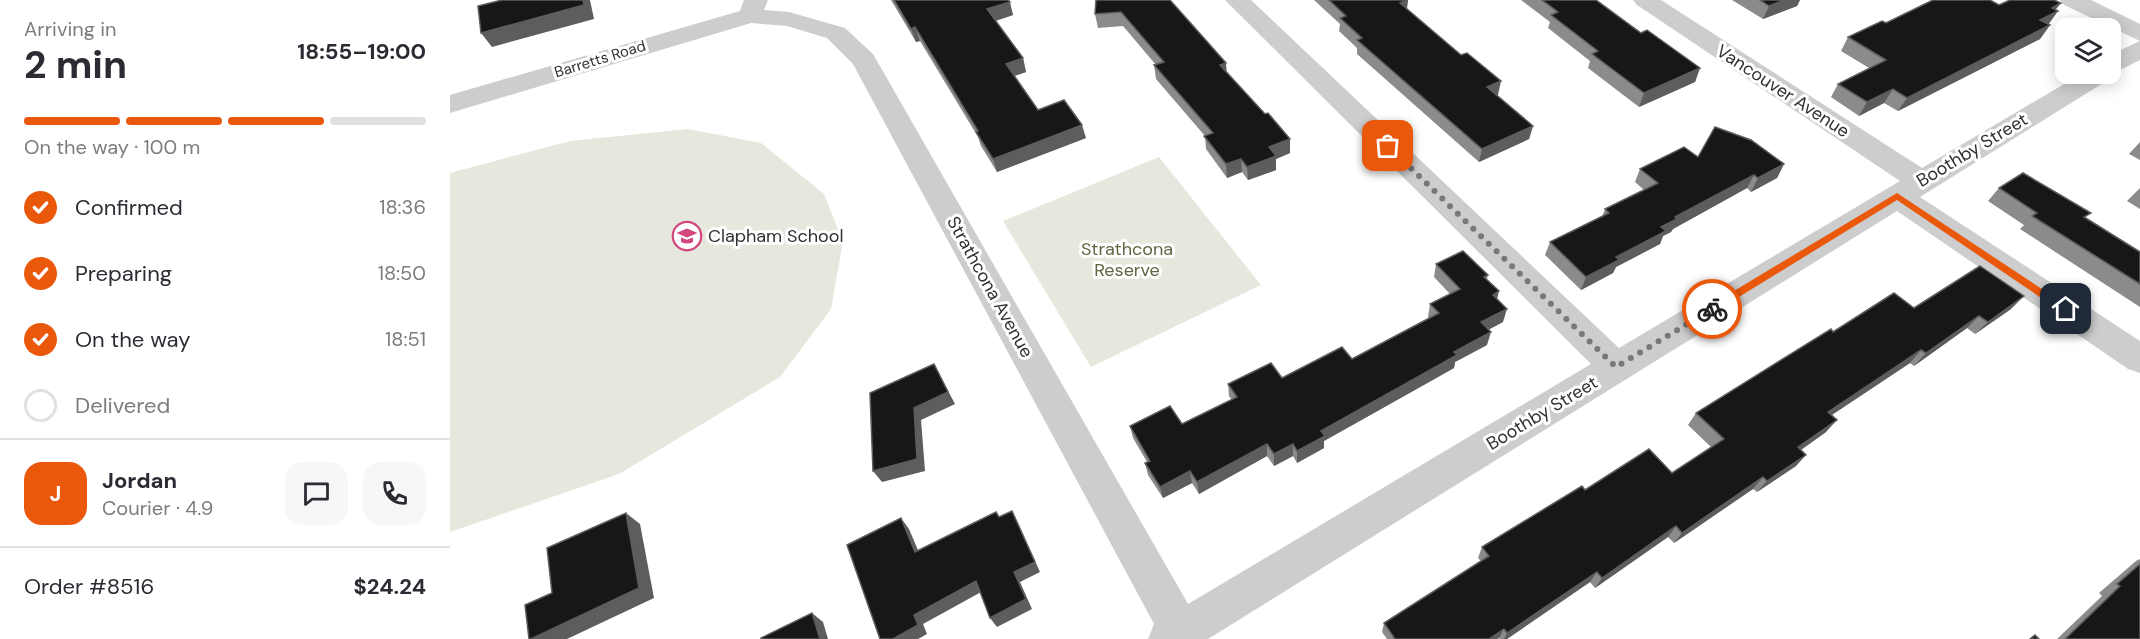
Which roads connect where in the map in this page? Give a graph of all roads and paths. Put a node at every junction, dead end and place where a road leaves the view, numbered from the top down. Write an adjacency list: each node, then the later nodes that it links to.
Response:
1 (1237, 0): 12 (street)
2 (1645, 0): 10 (street, Vancouver Avenue)
3 (2072, 0): 5 (street)
4 (753, 8): 9 (street, Barretts Road); 13 (street, Strathcona Avenue)
5 (2140, 34)
6 (2140, 49): 7 (street)
7 (2121, 60)
8 (2082, 84): 10 (street, Boothby Street)
9 (450, 104)
10 (1909, 189): 11 (street, Vancouver Avenue); 12 (street, Boothby Street)
11 (2140, 359)
12 (1616, 367): 13 (street, Boothby Street)
13 (1179, 637)

